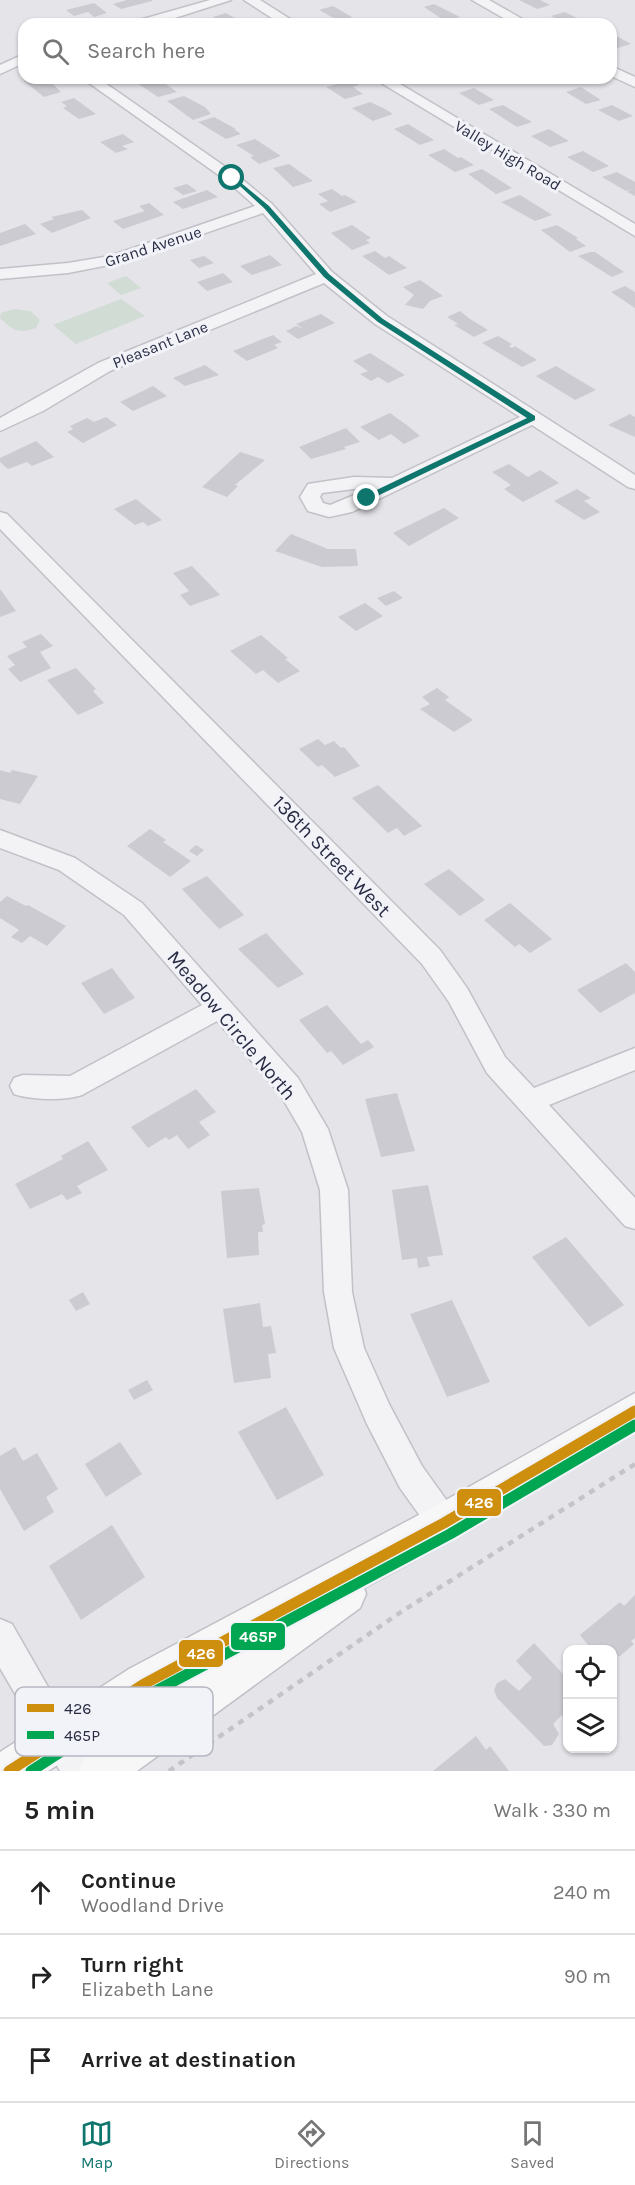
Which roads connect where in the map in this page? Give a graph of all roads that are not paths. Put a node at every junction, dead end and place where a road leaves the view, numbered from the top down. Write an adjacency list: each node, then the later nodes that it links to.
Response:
1 (224, 0): 4 (street)
2 (251, 0): 5 (street)
3 (479, 0): 6 (street)
4 (162, 18)
5 (281, 18)
6 (513, 18)
7 (18, 61): 8 (street)
8 (0, 70)
9 (617, 73): 10 (street)
10 (635, 83)
11 (98, 84): 13 (street)
12 (390, 84): 14 (street, Valley High Road)
13 (266, 207): 15 (street, Grand Avenue); 16 (street)
14 (635, 231)
15 (0, 274)
16 (326, 276): 17 (street); 18 (street, Pleasant Lane)
17 (532, 418): 19 (street); 20 (street)
18 (0, 425)
19 (635, 483)
20 (396, 484)
21 (0, 518): 26 (street, 136th Street West)
22 (0, 839): 23 (street, Meadow Circle North)
23 (221, 1007): 25 (street); 29 (street, Meadow Circle North)
24 (635, 1059): 26 (street)
25 (23, 1086)
26 (528, 1102): 27 (street, 136th Street West)
27 (635, 1217)
28 (635, 1412): 29 (main road)
29 (444, 1523): 32 (main road); 33 (main road)
30 (0, 1636): 31 (street)
31 (30, 1687)
32 (141, 1687)
33 (213, 1690)
34 (62, 1756): 36 (main road)
35 (122, 1756): 37 (main road)
36 (9, 1771)
37 (101, 1771)

